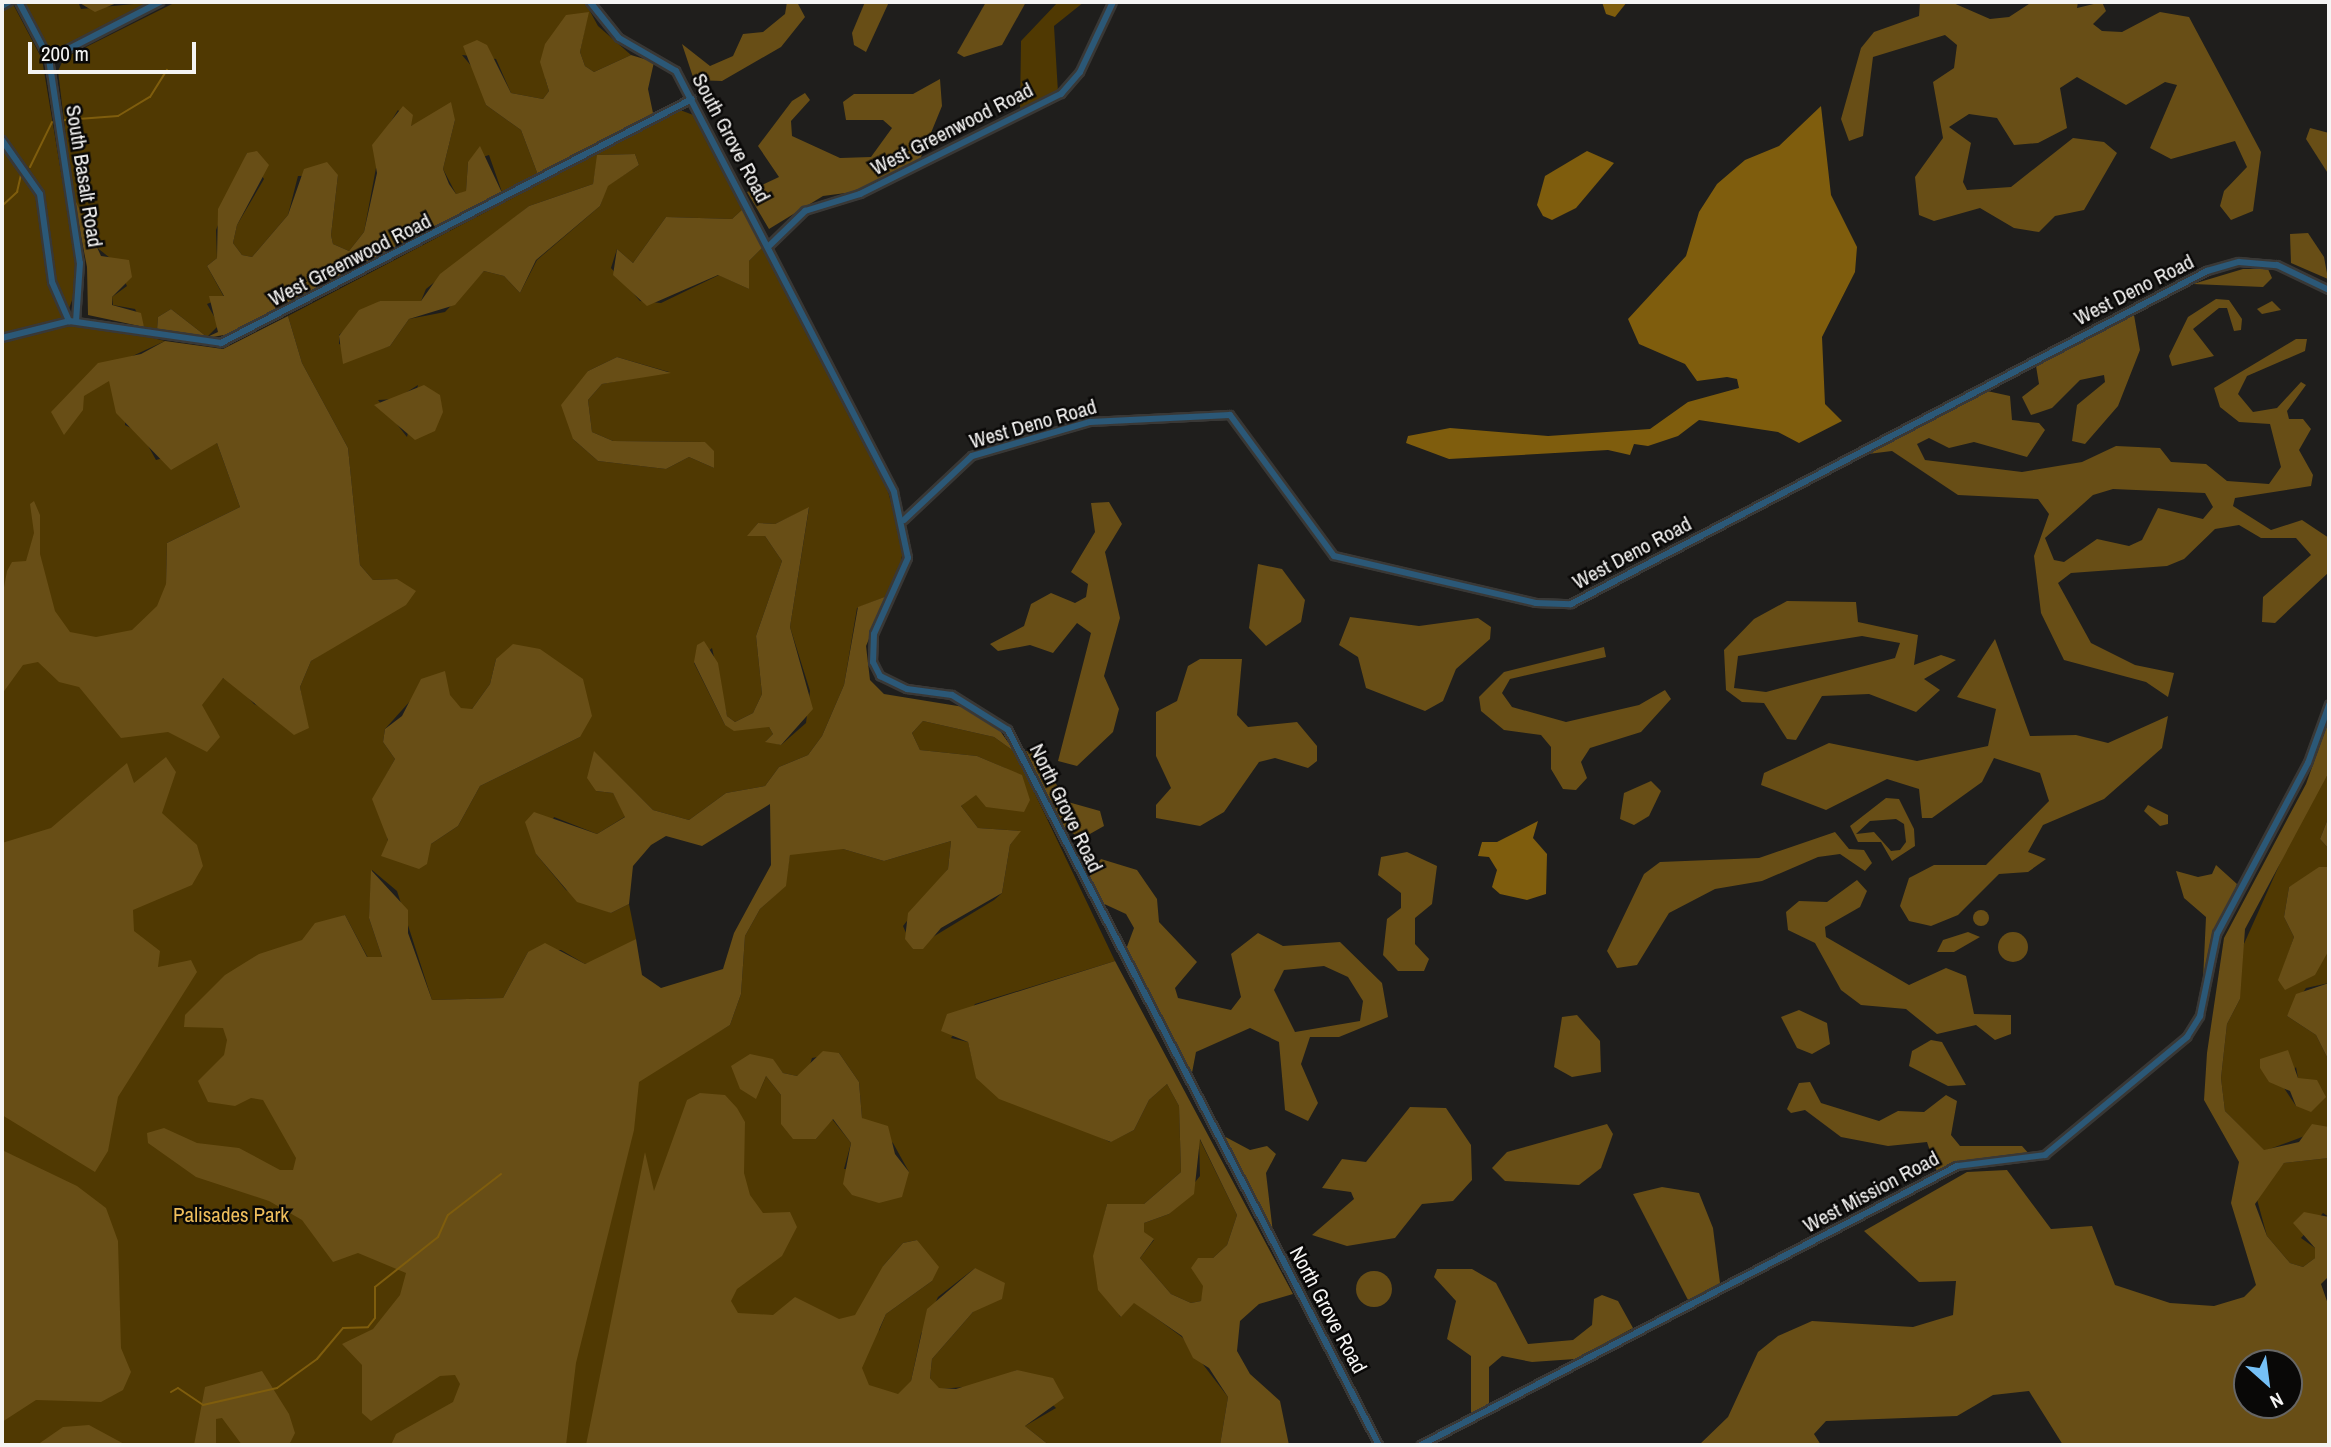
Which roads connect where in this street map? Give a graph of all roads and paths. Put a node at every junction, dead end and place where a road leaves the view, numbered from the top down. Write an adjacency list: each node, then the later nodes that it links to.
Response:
1 (9, 2): 6 (street)
2 (19, 2): 7 (street, South Basalt Road)
3 (160, 2): 7 (street)
4 (590, 2): 8 (street, South Grove Road)
5 (1113, 2): 10 (street, West Greenwood Road)
6 (2, 6)
7 (49, 59): 12 (street, South Basalt Road)
8 (692, 99): 10 (street, South Grove Road); 12 (street, West Greenwood Road)
9 (2, 140): 12 (street)
10 (768, 247): 14 (street, North Grove Road)
11 (2329, 290): 14 (street, West Deno Road)
12 (73, 321): 13 (street, West Greenwood Road)
13 (2, 338)
14 (904, 520): 16 (street, North Grove Road)
15 (2329, 705): 17 (street, West Mission Road)
16 (1379, 1445)
17 (1421, 1445)

